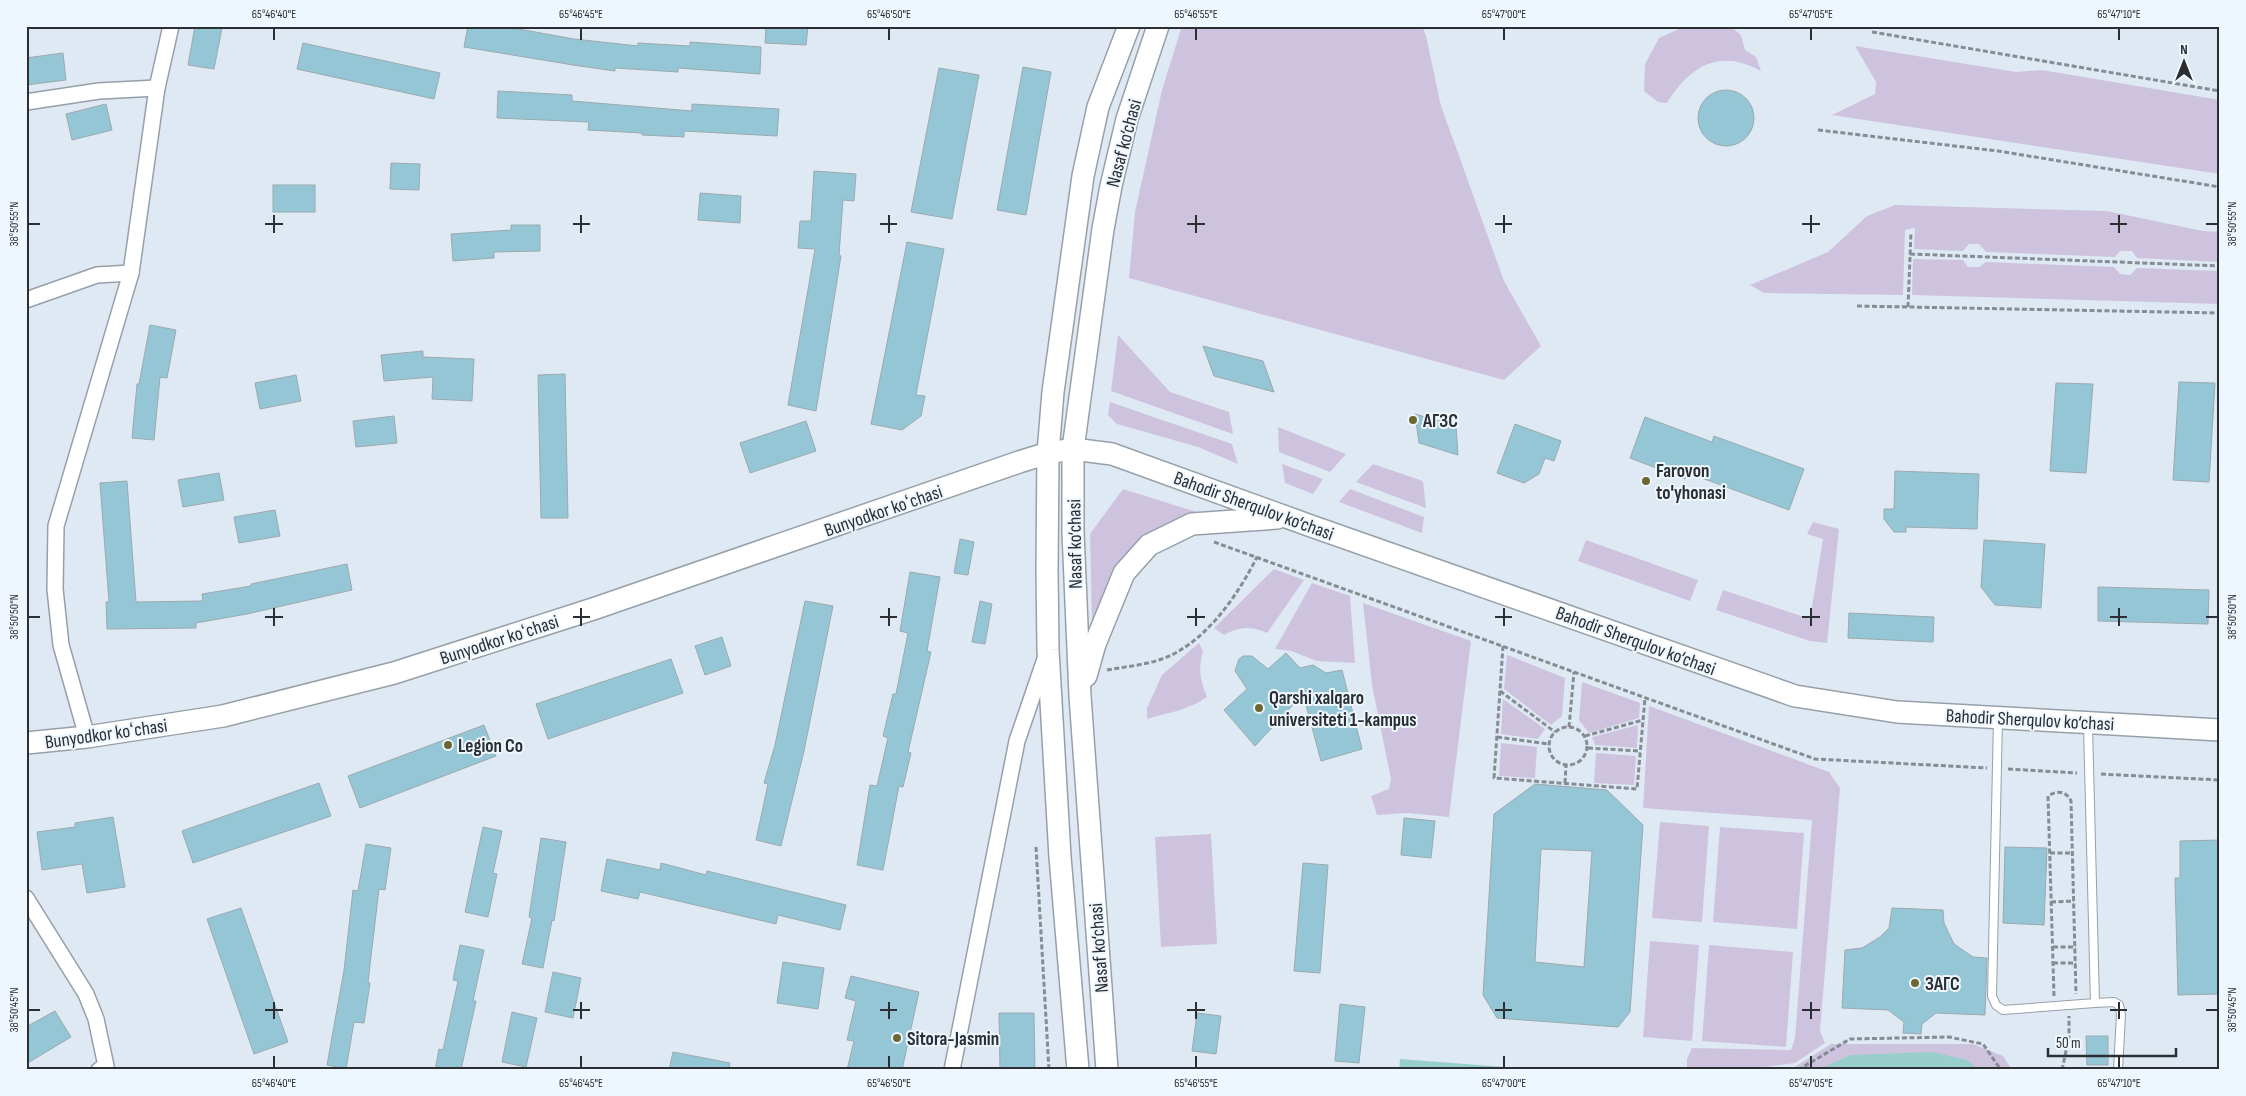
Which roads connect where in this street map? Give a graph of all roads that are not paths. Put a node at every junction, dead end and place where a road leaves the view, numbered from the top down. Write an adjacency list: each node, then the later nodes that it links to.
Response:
1 (170, 26): 4 (street)
2 (1128, 26): 9 (main road, Nasaf ko‘chasi)
3 (1158, 26): 8 (main road, Nasaf ko‘chasi)
4 (156, 88): 5 (street); 6 (street)
5 (26, 102)
6 (132, 273): 7 (street); 16 (street)
7 (26, 300)
8 (1074, 449): 9 (main road, Bunyodkor koʻchasi); 10 (main road, Bahodir Sherqulov ko‘chasi); 12 (main road, Nasaf ko‘chasi)
9 (1048, 452): 11 (main road, Nasaf ko‘chasi); 16 (main road, Bunyodkor koʻchasi)
10 (1286, 517): 12 (main road); 13 (main road, Bahodir Sherqulov ko‘chasi)
11 (1048, 650): 21 (street); 22 (main road, Nasaf ko‘chasi)
12 (1080, 696): 23 (main road, Nasaf ko‘chasi)
13 (1998, 717): 14 (main road, Bahodir Sherqulov ko‘chasi); 19 (lane)
14 (2088, 722): 15 (main road, Bahodir Sherqulov ko‘chasi); 19 (lane)
15 (2220, 730)
16 (86, 737): 17 (main road, Bunyodkor koʻchasi)
17 (26, 743)
18 (26, 898): 20 (street)
19 (2095, 1003): 24 (lane)
20 (99, 1070)
21 (952, 1070)
22 (1078, 1070)
23 (1107, 1070)
24 (2118, 1070)

